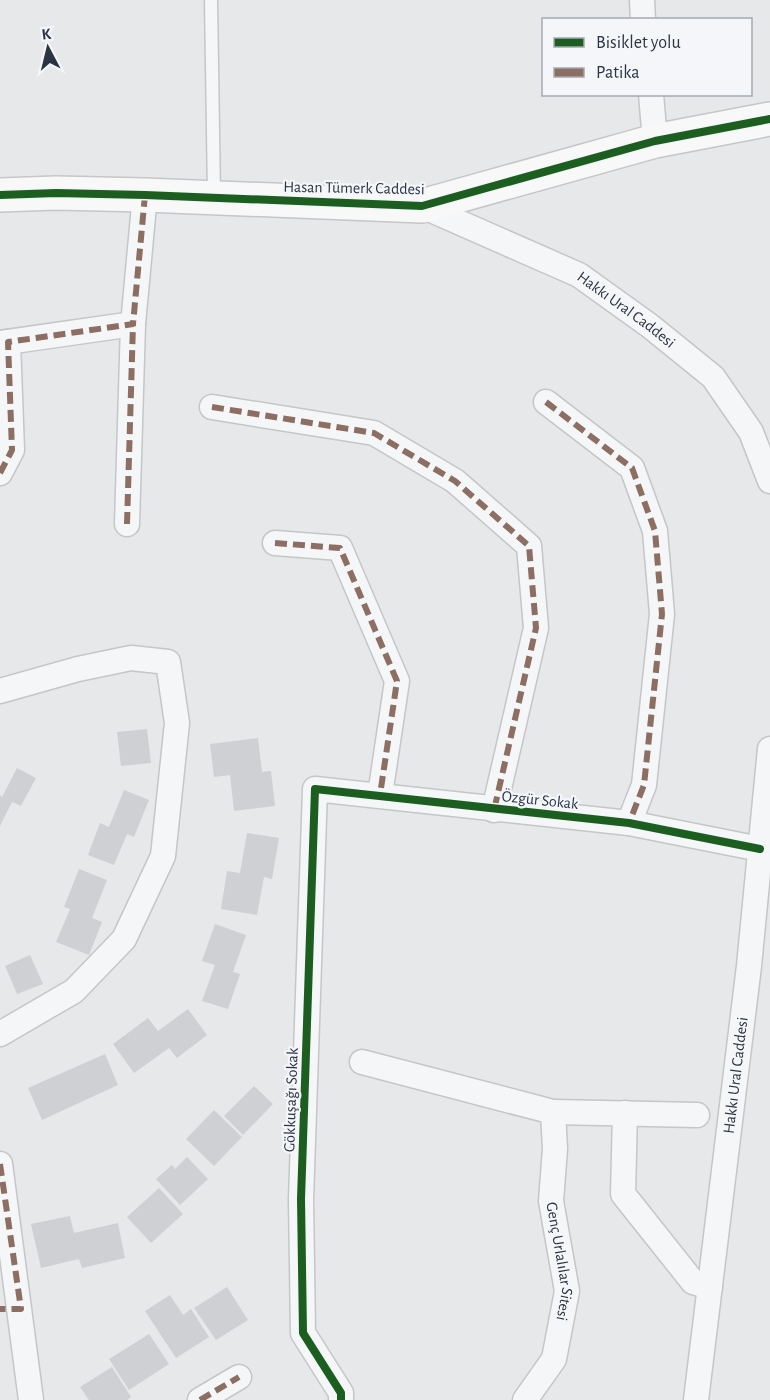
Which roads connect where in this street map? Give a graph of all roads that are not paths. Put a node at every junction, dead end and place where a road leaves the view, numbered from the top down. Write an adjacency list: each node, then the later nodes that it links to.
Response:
1 (211, 0): 9 (lane)
2 (642, 0): 3 (street)
3 (644, 18)
4 (651, 96): 6 (street)
5 (770, 119): 6 (street, Hasan Tümerk Caddesi)
6 (656, 141): 10 (street, Hasan Tümerk Caddesi)
7 (0, 195): 8 (street, Hasan Tümerk Caddesi)
8 (145, 195): 9 (street, Hasan Tümerk Caddesi); 11 (street)
9 (214, 197): 10 (street, Hasan Tümerk Caddesi)
10 (422, 206): 16 (street, Hakkı Ural Caddesi)
11 (134, 324): 12 (street); 17 (street)
12 (4, 343): 15 (street)
13 (546, 402): 24 (street)
14 (212, 407): 23 (street)
15 (0, 473)
16 (770, 481)
17 (127, 524)
18 (275, 543): 22 (street)
19 (0, 691): 26 (street)
20 (770, 749): 25 (street, Hakkı Ural Caddesi)
21 (315, 789): 22 (street, Özgür Sokak); 37 (street, Gökkuşağı Sokak)
22 (380, 795): 23 (street, Özgür Sokak)
23 (494, 810): 24 (street, Özgür Sokak)
24 (629, 823): 25 (street, Özgür Sokak)
25 (760, 849): 32 (street, Hakkı Ural Caddesi)
26 (0, 1034)
27 (362, 1062): 28 (street)
28 (554, 1112): 29 (street); 38 (street, Genç Urlalılar Sitesi)
29 (625, 1113): 30 (street); 32 (street)
30 (697, 1115)
31 (0, 1164): 33 (street)
32 (710, 1287): 39 (street, Hakkı Ural Caddesi)
33 (11, 1309): 35 (street)
34 (239, 1377): 36 (street)
35 (31, 1400)
36 (200, 1400)
37 (342, 1400)
38 (525, 1400)
39 (696, 1400)

